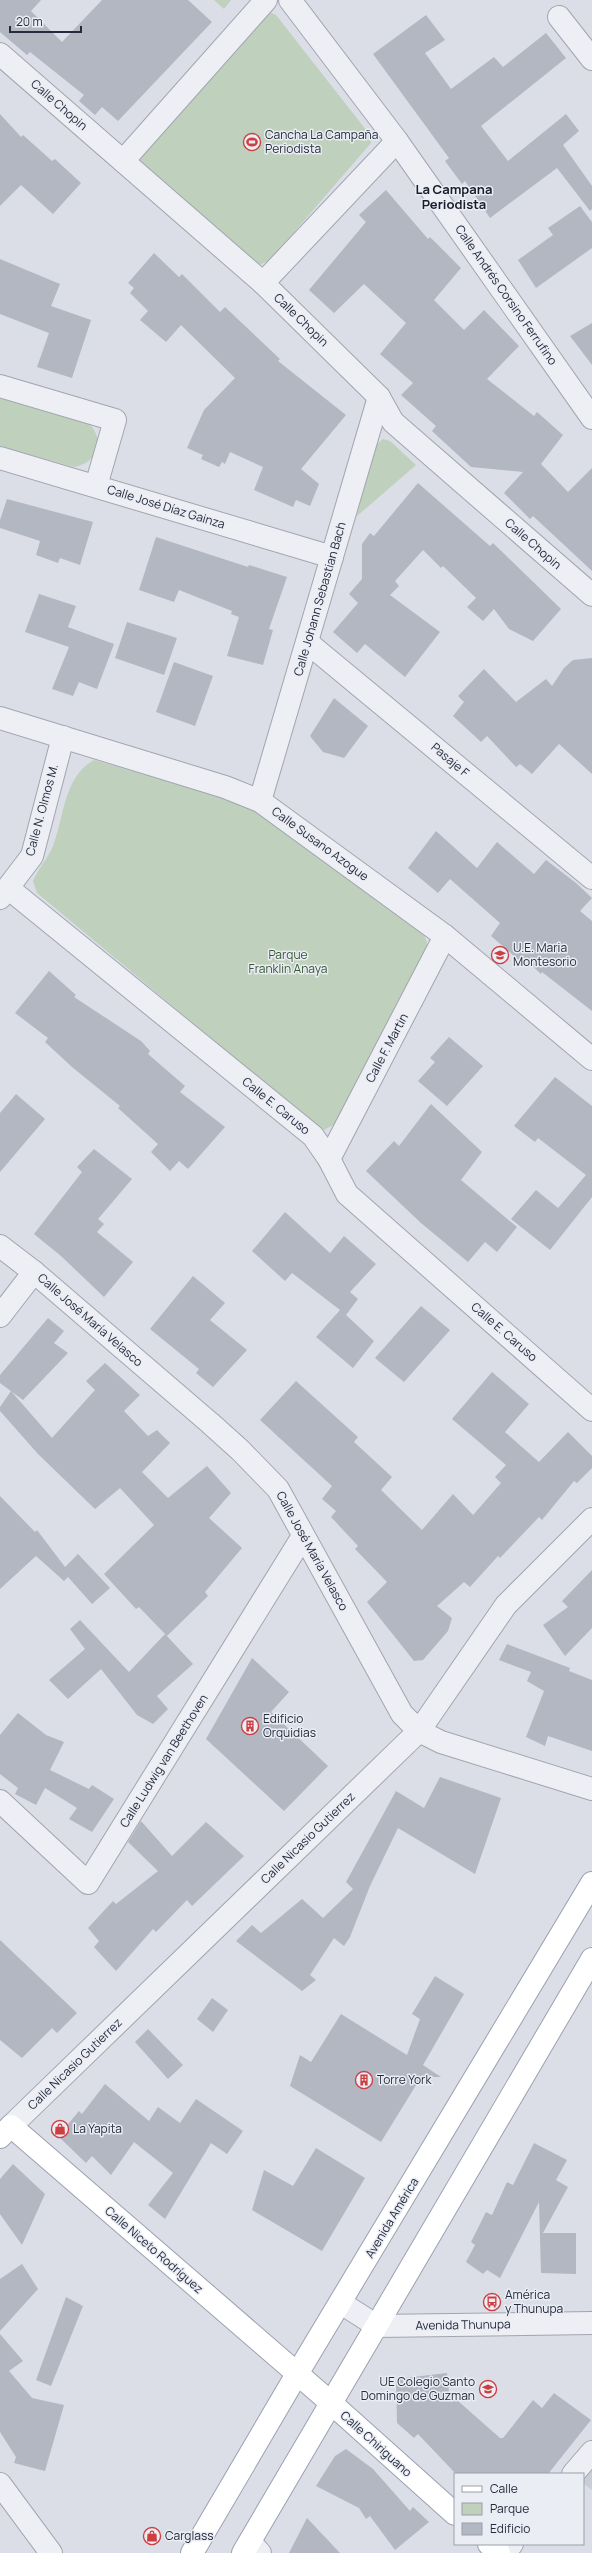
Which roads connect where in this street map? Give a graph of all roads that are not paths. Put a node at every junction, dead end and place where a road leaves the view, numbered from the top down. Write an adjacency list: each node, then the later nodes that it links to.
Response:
1 (266, 0): 7 (street)
2 (290, 0): 6 (street, Calle Andrés Corsino Ferrufino)
3 (559, 17): 5 (street)
4 (0, 54): 7 (street, Calle Chopin)
5 (592, 59)
6 (397, 141): 8 (street); 11 (street, Calle Andrés Corsino Ferrufino)
7 (123, 161): 8 (street, Calle Chopin)
8 (263, 284): 10 (street, Calle Chopin)
9 (0, 386): 13 (street)
10 (379, 397): 14 (street, Calle Johann Sebastian Bach); 15 (street, Calle Chopin)
11 (592, 418)
12 (0, 458): 13 (street, Calle José Díaz Gainza)
13 (96, 486): 14 (street, Calle José Díaz Gainza)
14 (332, 557): 16 (street, Calle Johann Sebastian Bach)
15 (592, 594)
16 (308, 643): 19 (street, Calle Johann Sebastian Bach); 20 (street, Pasaje F)
17 (0, 718): 18 (street, Calle Susano Azogue)
18 (63, 737): 19 (street, Calle Susano Azogue); 21 (street, Calle N. Olmos M.)
19 (260, 801): 22 (street, Calle Susano Azogue)
20 (592, 878)
21 (4, 893): 24 (street, Calle E. Caruso)
22 (445, 936): 23 (street, Calle Susano Azogue); 24 (street, Calle F. Martin)
23 (592, 1059)
24 (329, 1159): 28 (street, Calle E. Caruso)
25 (0, 1246): 26 (street, Calle José María Velasco)
26 (34, 1272): 27 (street); 30 (street, Calle José María Velasco)
27 (0, 1316)
28 (592, 1410)
29 (592, 1519): 31 (street, Calle Nicasio Gutierrez)
30 (303, 1536): 31 (street, Calle José María Velasco); 33 (street, Calle Ludwig van Beethoven)
31 (419, 1730): 32 (street, Calle José María Velasco); 36 (street, Calle Nicasio Gutierrez)
32 (592, 1789)
33 (0, 1802)
34 (592, 1883): 37 (main road, Avenida América)
35 (592, 1959): 39 (main road)
36 (3, 2132): 40 (main road, Calle Niceto Rodríguez)
37 (341, 2303): 39 (street); 40 (main road, Avenida América)
38 (592, 2324): 39 (street, Avenida Thunupa)
39 (376, 2326): 41 (main road)
40 (297, 2374): 41 (main road, Calle Chiriguano); 50 (main road, Avenida América)
41 (330, 2402): 45 (main road, Calle Chiriguano); 48 (main road)
42 (592, 2452): 43 (street)
43 (574, 2473)
44 (0, 2484): 49 (street)
45 (454, 2513)
46 (490, 2545): 51 (main road)
47 (511, 2545): 52 (street)
48 (251, 2549)
49 (51, 2553)
50 (192, 2553)
51 (499, 2553)
52 (504, 2553)

